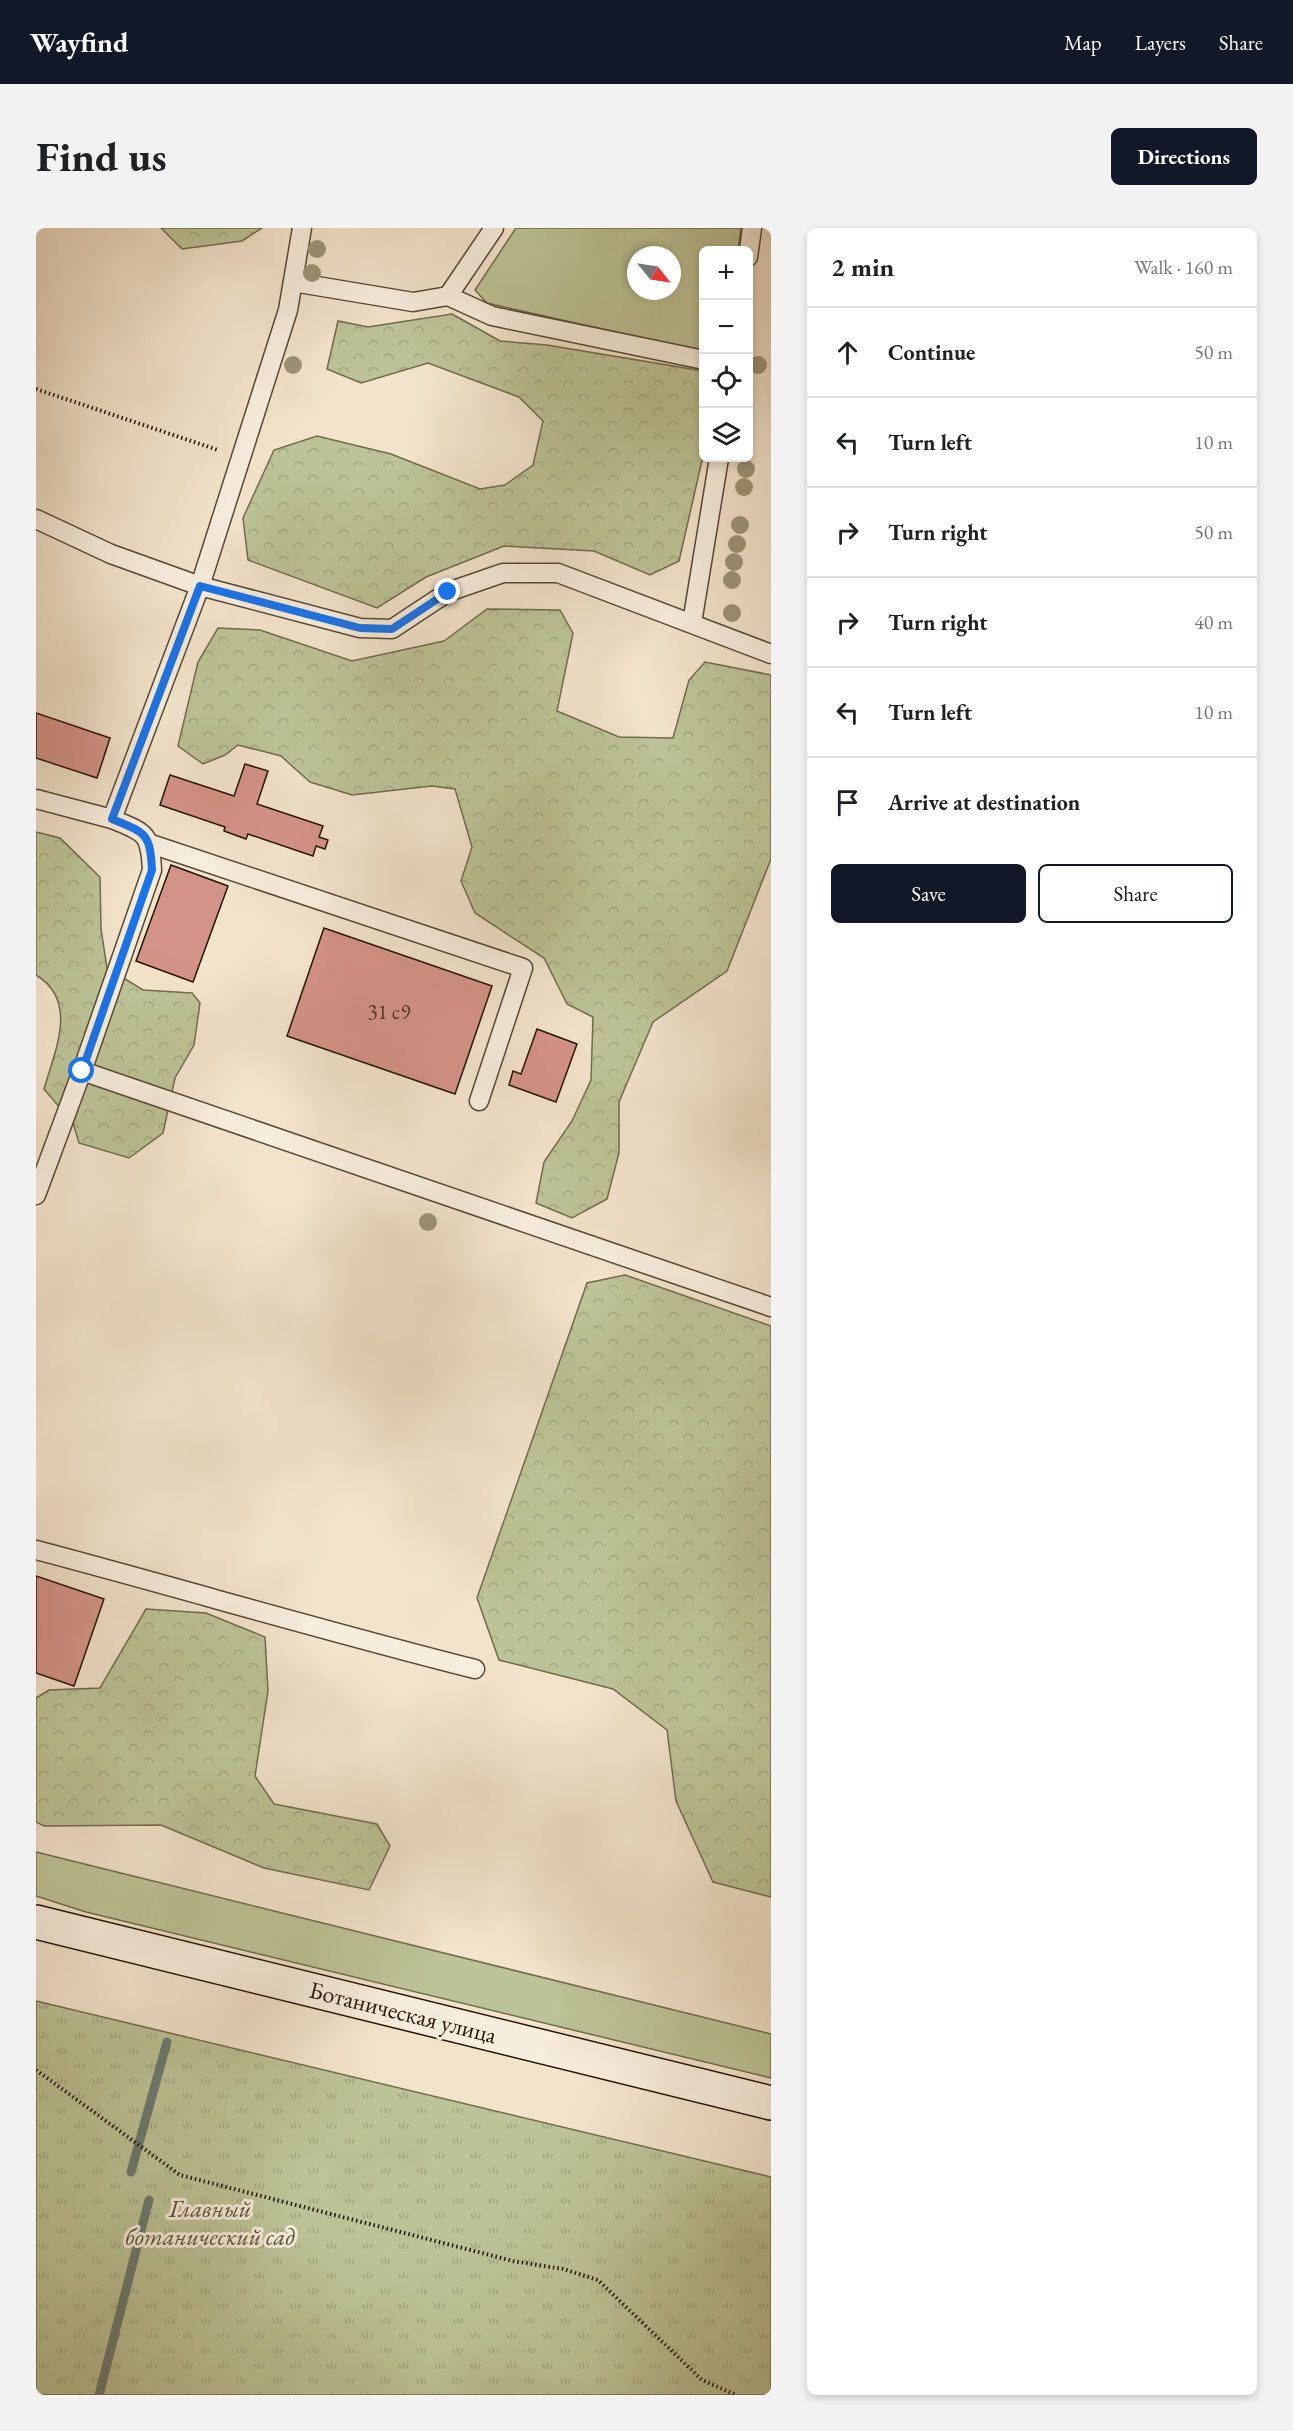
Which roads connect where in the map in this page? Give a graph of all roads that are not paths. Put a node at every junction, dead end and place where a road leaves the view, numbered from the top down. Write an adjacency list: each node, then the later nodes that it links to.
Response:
1 (302, 228): 5 (lane)
2 (494, 228): 6 (lane)
3 (752, 228): 4 (lane)
4 (750, 246)
5 (293, 282): 6 (lane); 10 (lane)
6 (448, 296): 7 (lane)
7 (699, 359)
8 (718, 462): 11 (lane)
9 (36, 519): 10 (lane)
10 (200, 586): 11 (lane); 14 (lane)
11 (692, 623): 12 (lane)
12 (771, 654)
13 (36, 799): 14 (lane)
14 (112, 819): 15 (lane)
15 (151, 844): 16 (lane); 17 (lane)
16 (82, 1071): 18 (lane); 19 (lane)
17 (479, 1101)
18 (36, 1195)
19 (771, 1307)
20 (36, 1550): 21 (lane)
21 (475, 1669)
22 (36, 1922): 23 (main road, Ботаническая улица)
23 (771, 2103)

